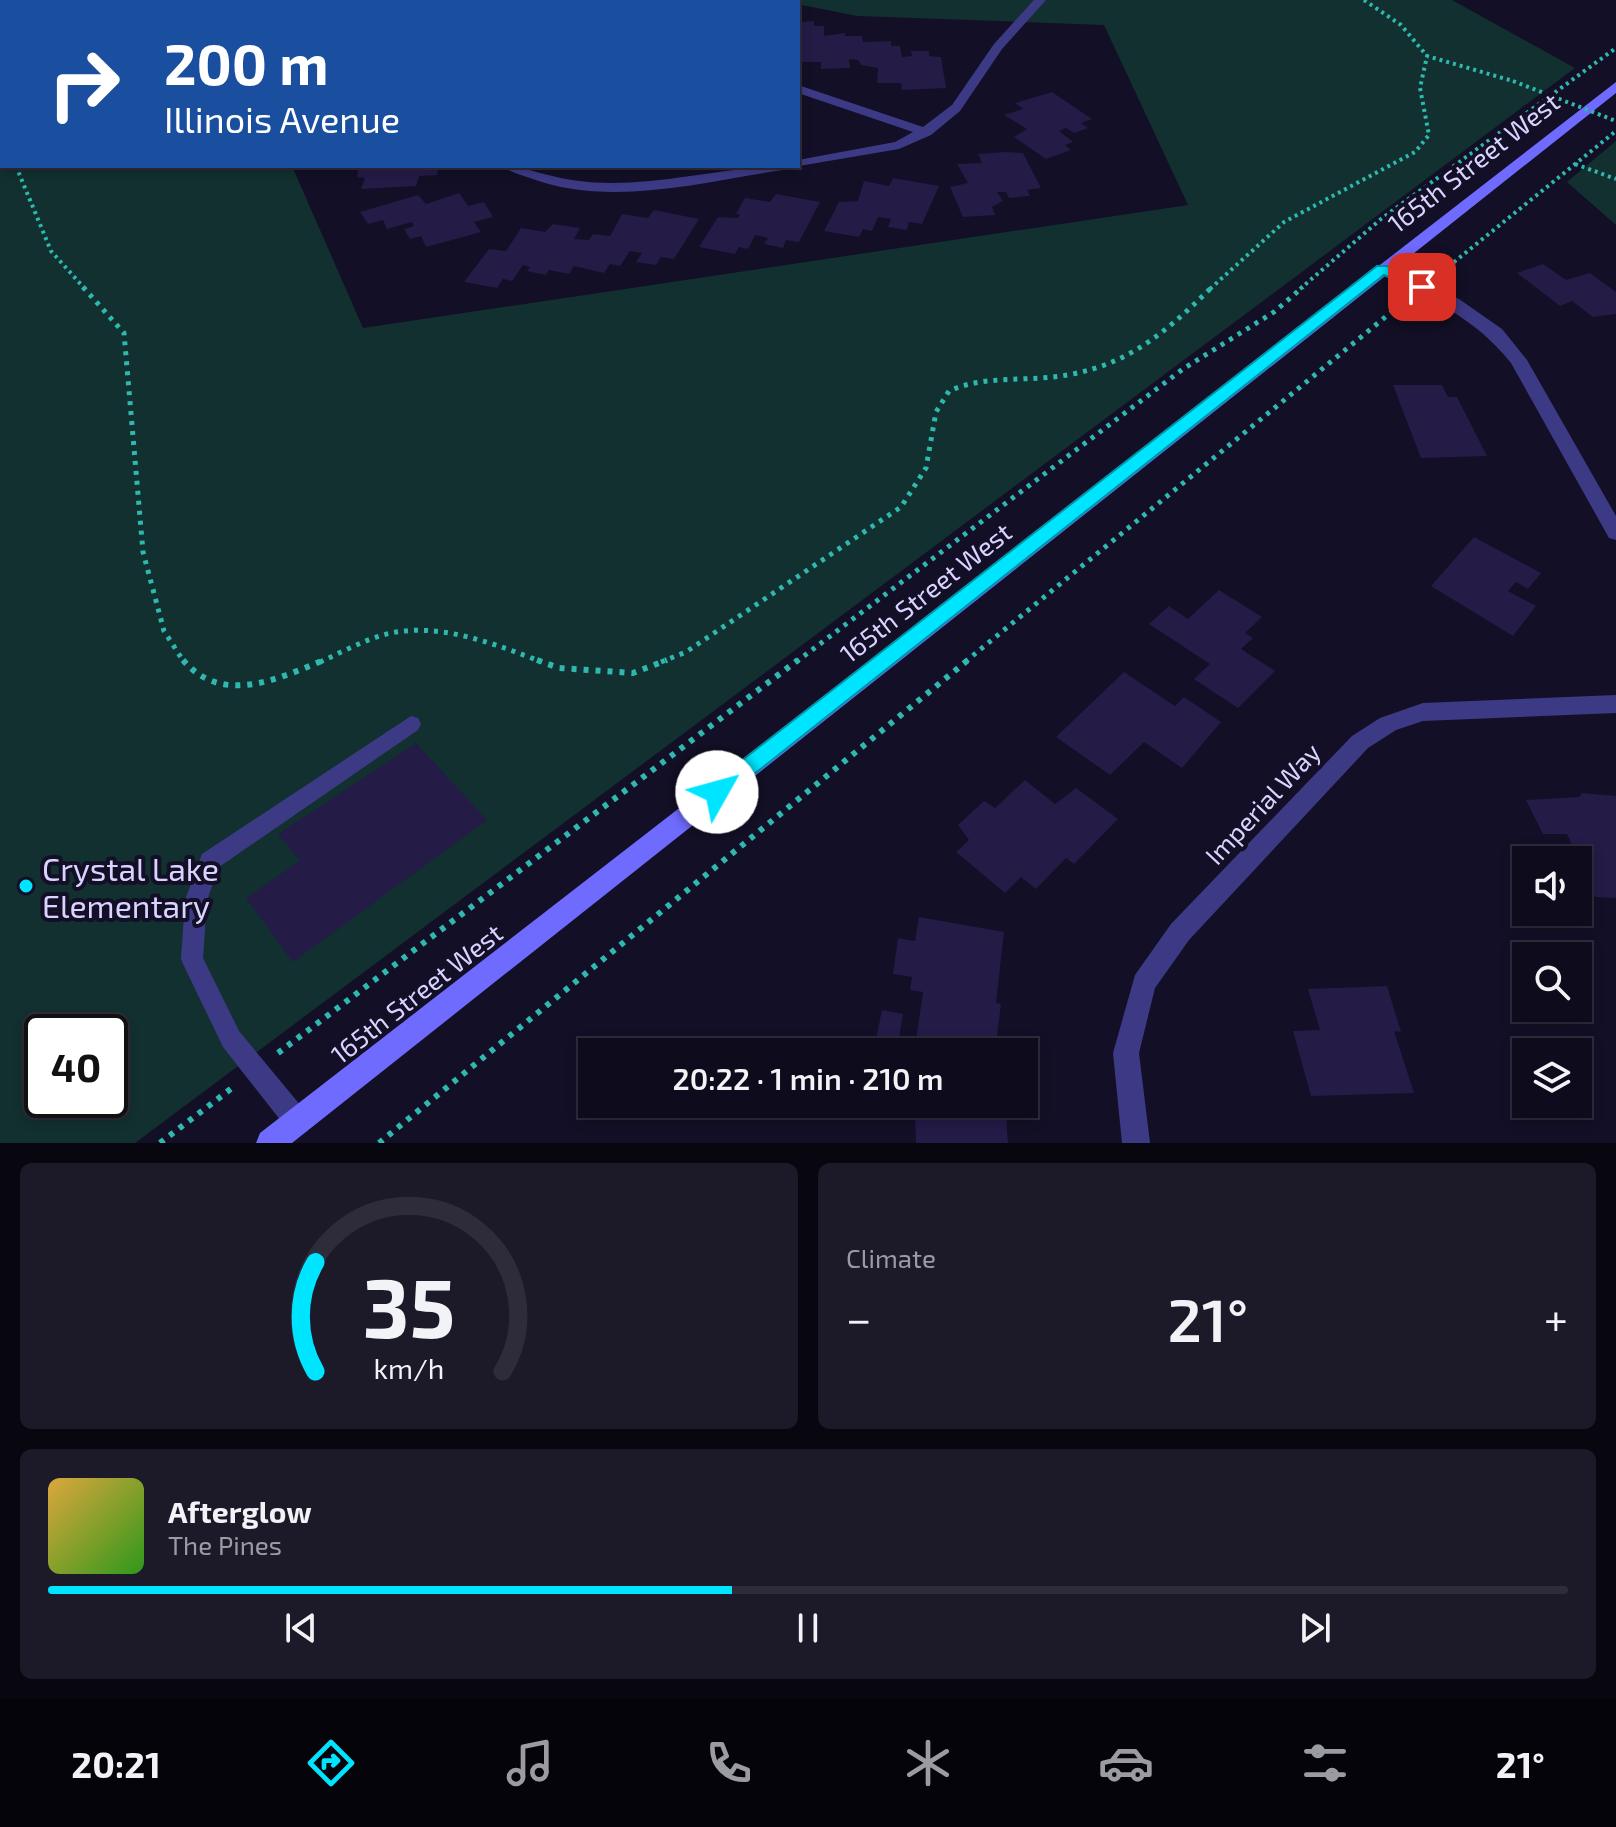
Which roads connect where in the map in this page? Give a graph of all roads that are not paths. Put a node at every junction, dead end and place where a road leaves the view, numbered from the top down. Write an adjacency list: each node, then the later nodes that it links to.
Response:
1 (1040, 0): 4 (lane)
2 (1616, 86): 8 (street, 165th Street West)
3 (800, 90): 4 (lane)
4 (926, 132): 5 (lane)
5 (800, 164)
6 (514, 168): 7 (lane)
7 (767, 168)
8 (1382, 269): 9 (street); 12 (street, 165th Street West)
9 (1616, 533)
10 (1616, 704): 14 (street, Imperial Way)
11 (411, 724): 12 (lane)
12 (297, 1121): 13 (street, 165th Street West)
13 (270, 1143)
14 (1136, 1143)

